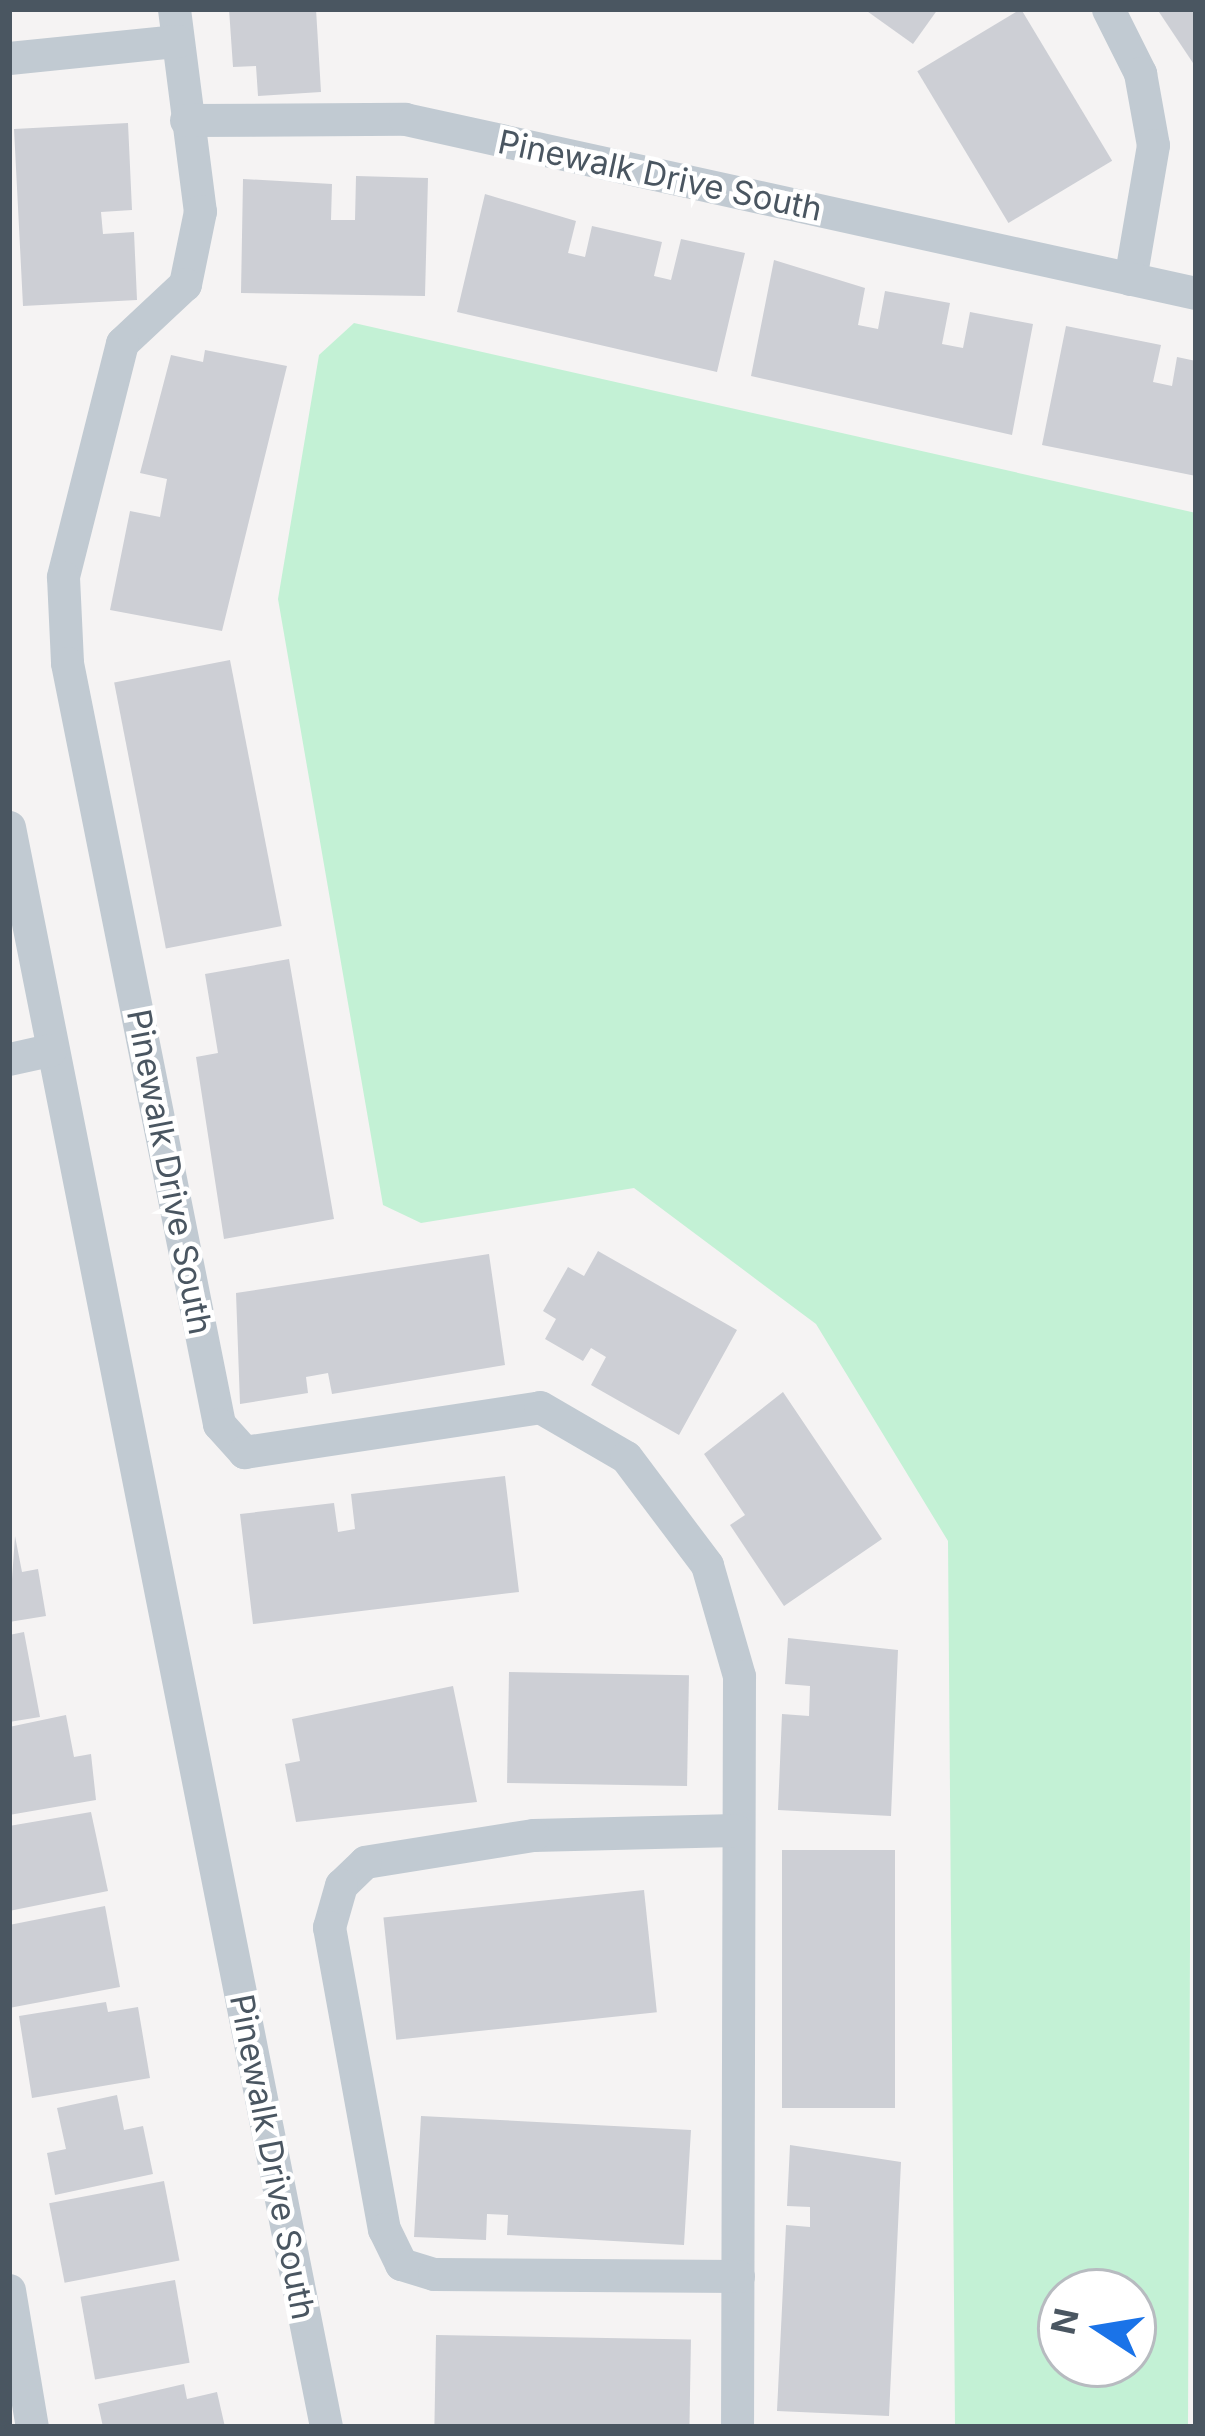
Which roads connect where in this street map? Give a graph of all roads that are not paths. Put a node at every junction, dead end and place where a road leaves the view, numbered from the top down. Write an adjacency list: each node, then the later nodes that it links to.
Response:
1 (1108, 9): 5 (street)
2 (176, 25): 3 (street, Pinewalk Drive South); 4 (street, Pinewalk Drive South)
3 (9, 58)
4 (185, 120): 5 (street, Pinewalk Drive South); 10 (street, Pinewalk Drive South)
5 (1130, 279): 6 (street, Pinewalk Drive South)
6 (1196, 293)
7 (9, 827): 8 (street, Pinewalk Drive South)
8 (50, 1050): 9 (street); 14 (street, Pinewalk Drive South)
9 (9, 1060)
10 (735, 1830): 11 (street, Pinewalk Drive South); 11 (street)
11 (738, 2276): 15 (street, Pinewalk Drive South)
12 (9, 2290): 13 (street)
13 (32, 2427)
14 (326, 2427)
15 (737, 2427)

